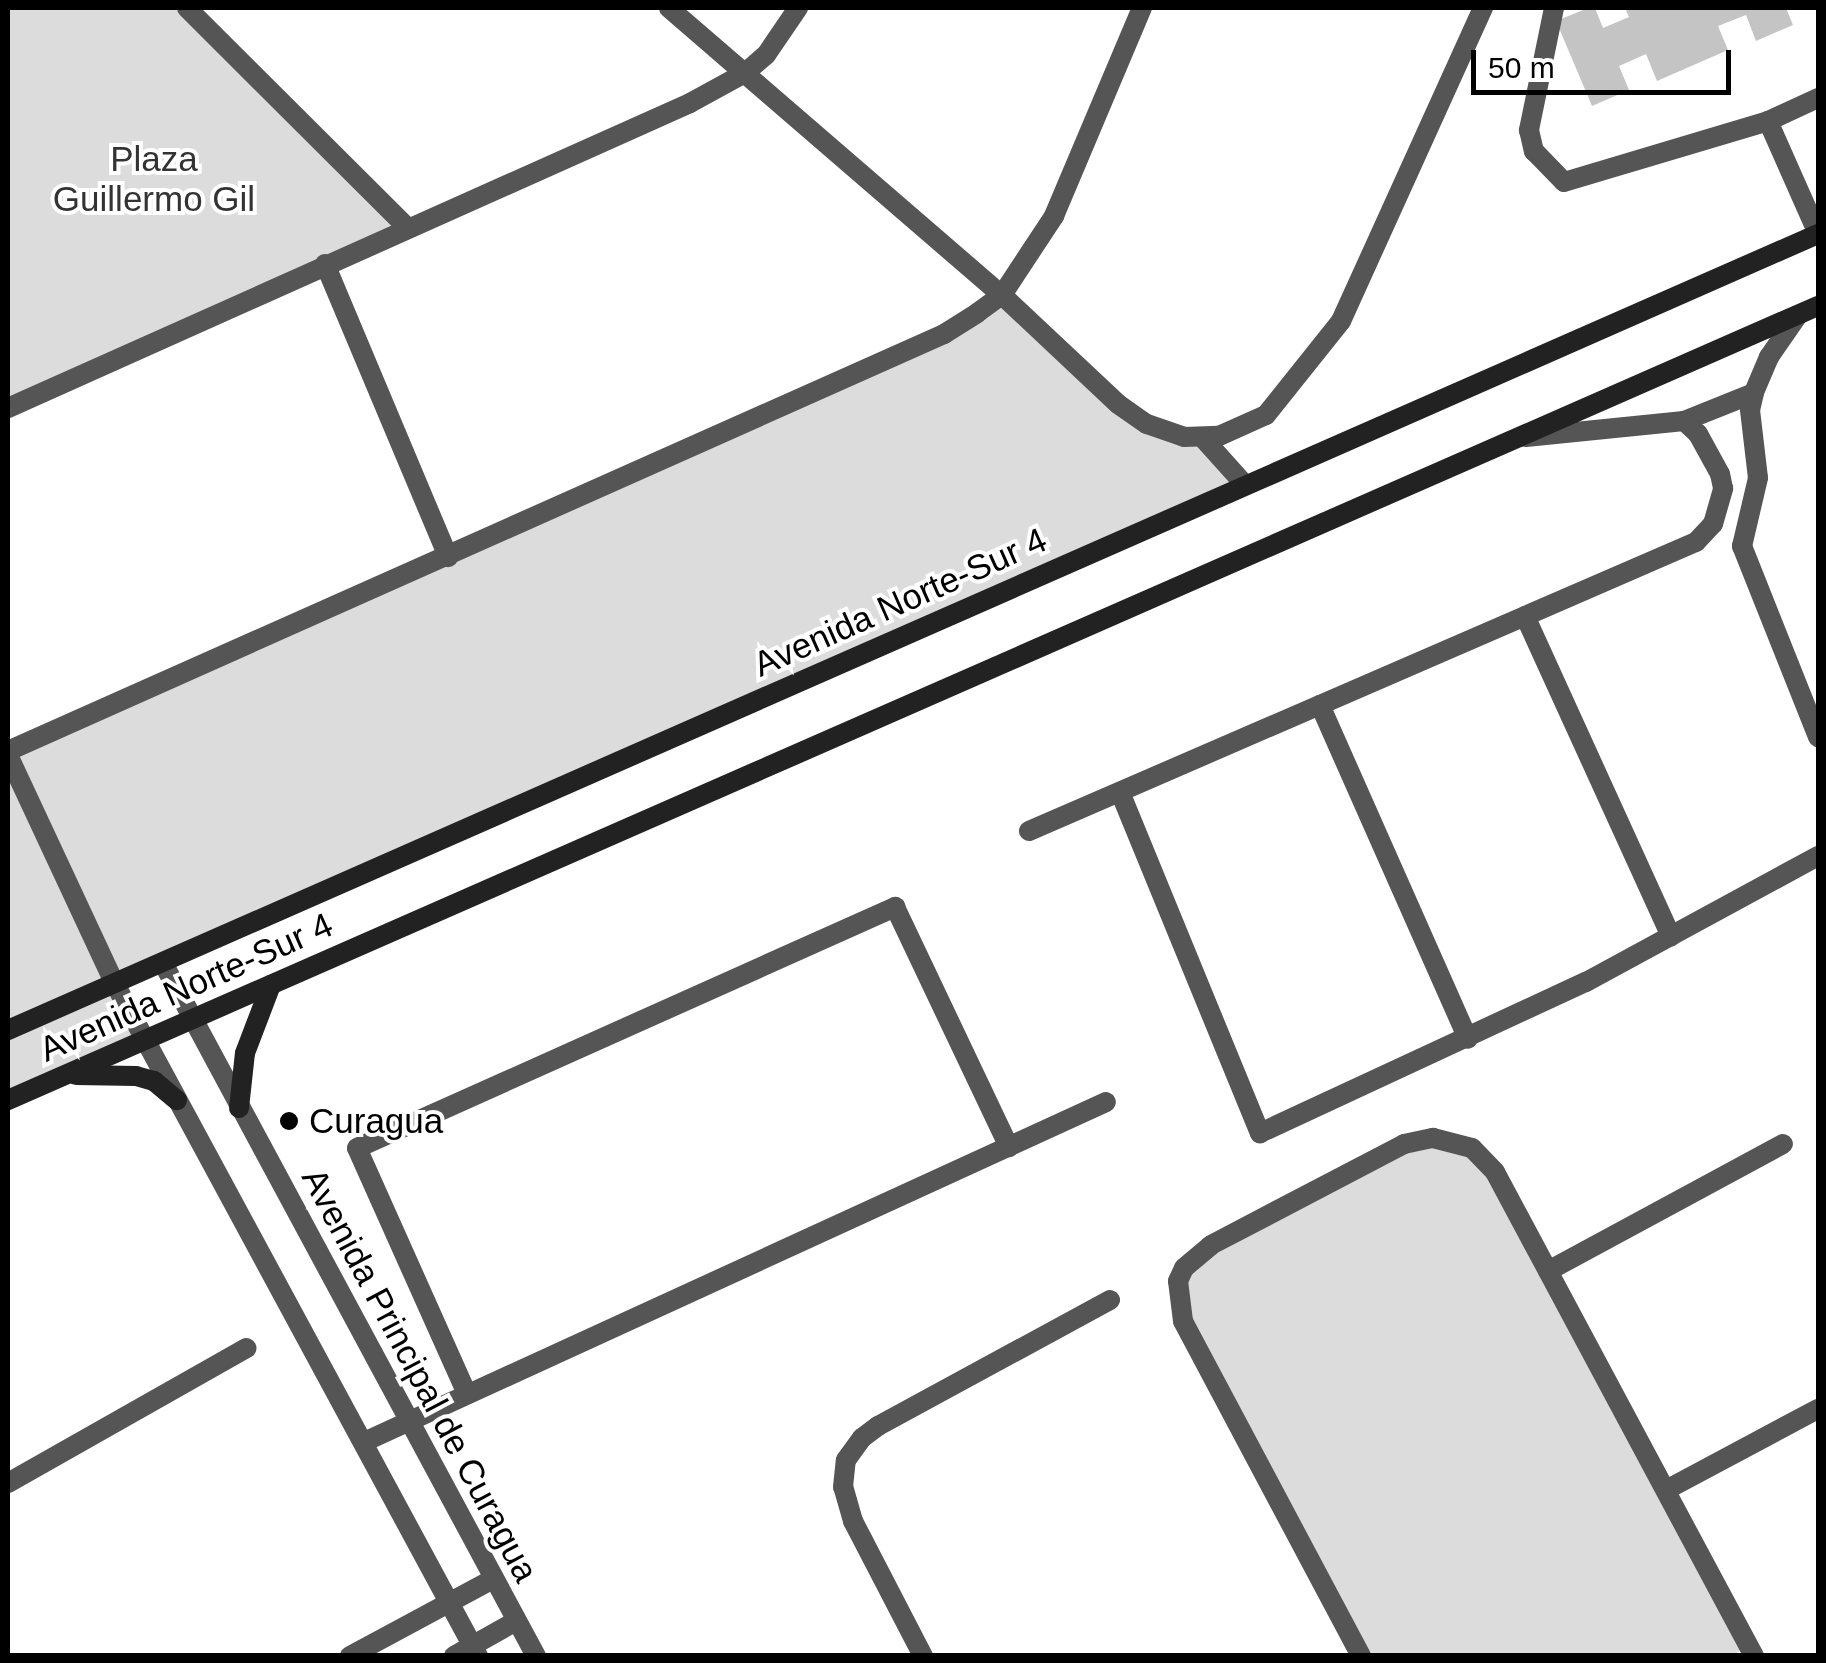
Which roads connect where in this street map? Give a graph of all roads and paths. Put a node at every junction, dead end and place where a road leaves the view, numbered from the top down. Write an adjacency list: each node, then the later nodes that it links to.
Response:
1 (187, 8): 10 (street)
2 (669, 8): 7 (street)
3 (798, 8): 7 (street)
4 (1142, 8): 13 (street)
5 (1484, 8): 19 (street)
6 (1554, 8): 9 (street)
7 (745, 73): 10 (street); 13 (street)
8 (1818, 98): 9 (street)
9 (1768, 122): 11 (street)
10 (407, 227): 12 (street)
11 (1818, 234): 22 (main road, Avenida Norte-Sur 4)
12 (325, 264): 17 (street); 24 (street)
13 (1002, 295): 19 (street); 24 (street)
14 (1818, 306): 15 (main road, Avenida Norte-Sur 4)
15 (1798, 315): 16 (street); 20 (main road, Avenida Norte-Sur 4)
16 (1754, 394): 18 (street); 21 (street)
17 (8, 408)
18 (1684, 421): 20 (street); 23 (street)
19 (1202, 437): 22 (street)
20 (1517, 438): 35 (main road, Avenida Norte-Sur 4)
21 (1758, 478): 23 (street); 27 (street)
22 (1246, 486): 33 (main road, Avenida Norte-Sur 4)
23 (1723, 488): 25 (street)
24 (448, 557): 28 (street)
25 (1525, 616): 26 (street); 32 (street)
26 (1320, 705): 29 (street); 39 (street)
27 (1818, 738)
28 (8, 753): 34 (street)
29 (1120, 792): 30 (street); 39 (street)
30 (1030, 832)
31 (1818, 856): 32 (street)
32 (1670, 936): 39 (street)
33 (163, 963): 34 (main road, Avenida Norte-Sur 4); 36 (street, Avenida Principal de Curagua)
34 (115, 984): 37 (main road, Avenida Norte-Sur 4); 38 (street)
35 (271, 985): 36 (main road, Avenida Norte-Sur 4); 44 (main road)
36 (191, 1020): 38 (main road, Avenida Norte-Sur 4); 44 (street, Avenida Principal de Curagua)
37 (8, 1030)
38 (144, 1039): 40 (main road, Avenida Norte-Sur 4); 42 (street)
39 (1468, 1039)
40 (64, 1075): 41 (main road, Avenida Norte-Sur 4); 42 (main road)
41 (8, 1100)
42 (177, 1100): 53 (street)
43 (1106, 1102): 46 (street)
44 (238, 1108): 52 (street, Avenida Principal de Curagua)
45 (1783, 1144): 47 (street)
46 (1009, 1147): 50 (street); 50 (street)
47 (1548, 1272): 55 (street); 64 (street)
48 (1110, 1300): 63 (street)
49 (247, 1348): 54 (street)
50 (467, 1394): 52 (street)
51 (1818, 1409): 55 (street)
52 (407, 1421): 53 (street); 56 (street, Avenida Principal de Curagua)
53 (364, 1442): 57 (street)
54 (8, 1482)
55 (1666, 1490): 60 (street)
56 (492, 1579): 57 (street); 58 (street, Avenida Principal de Curagua)
57 (449, 1602): 59 (street); 61 (street)
58 (516, 1621): 59 (street); 62 (street, Avenida Principal de Curagua)
59 (468, 1652)
60 (1745, 1652)
61 (350, 1656)
62 (536, 1656)
63 (923, 1656)
64 (1361, 1656)

